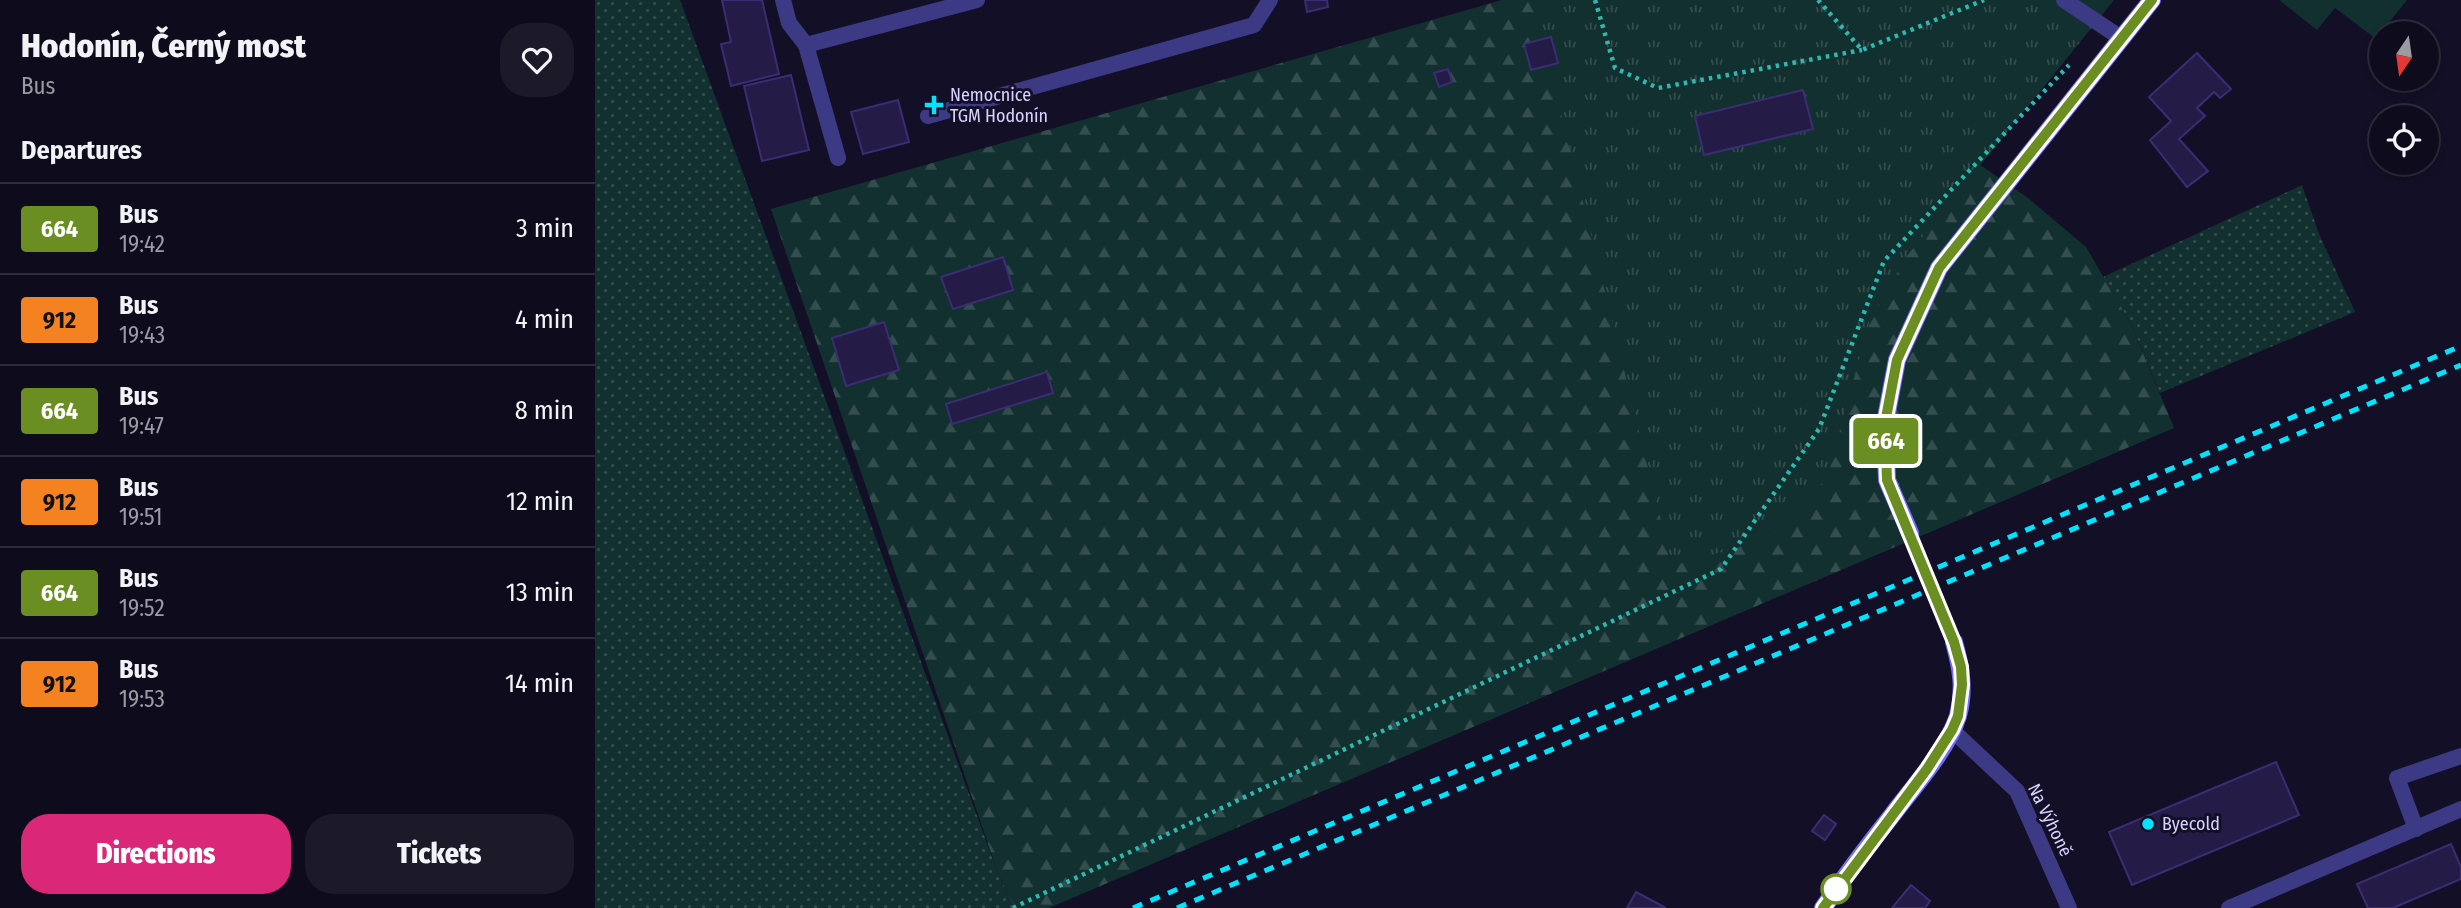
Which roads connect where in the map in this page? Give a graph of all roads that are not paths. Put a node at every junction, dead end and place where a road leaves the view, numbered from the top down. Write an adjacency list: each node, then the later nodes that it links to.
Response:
1 (783, 0): 7 (lane)
2 (977, 0): 7 (lane)
3 (1270, 0): 8 (lane)
4 (2064, 0): 6 (lane)
5 (2152, 0): 6 (main road)
6 (2121, 38): 10 (main road)
7 (806, 45): 9 (lane)
8 (928, 116)
9 (838, 158)
10 (1910, 533)
11 (1954, 642): 12 (main road)
12 (1952, 730): 16 (main road); 17 (lane, Na Výhoně)
13 (2461, 757): 15 (lane)
14 (2461, 809): 15 (lane)
15 (2416, 829): 18 (lane)
16 (1823, 908)
17 (2069, 908)
18 (2229, 908)

